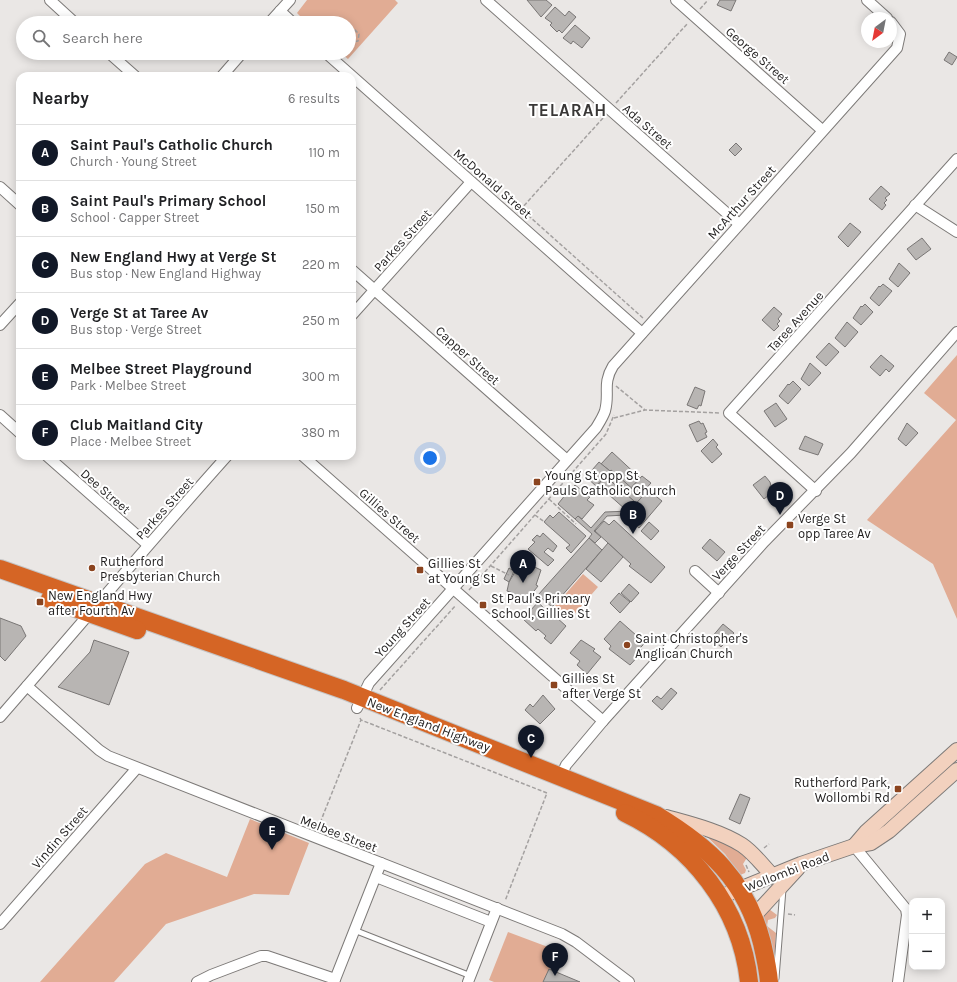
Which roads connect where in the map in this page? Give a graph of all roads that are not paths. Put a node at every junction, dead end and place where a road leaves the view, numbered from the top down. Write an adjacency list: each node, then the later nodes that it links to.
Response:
1 (50, 0): 8 (street)
2 (290, 0): 6 (street)
3 (486, 0): 27 (street, Ada Street)
4 (676, 0): 21 (street, George Street)
5 (867, 0): 7 (street)
6 (280, 11): 9 (street); 10 (street)
7 (880, 12)
8 (67, 16)
9 (275, 16)
10 (285, 16)
11 (897, 30): 12 (street, McArthur Street)
12 (897, 48)
13 (897, 48): 21 (street, McArthur Street)
14 (117, 60): 17 (street)
15 (236, 60): 18 (street)
16 (334, 60): 19 (street, McDonald Street)
17 (130, 72)
18 (225, 72)
19 (347, 72)
20 (356, 80): 23 (street, McDonald Street)
21 (822, 130): 27 (street, McArthur Street)
22 (957, 159): 26 (street, Taree Avenue)
23 (471, 182): 30 (street, Parkes Street); 35 (street, McDonald Street)
24 (0, 187): 25 (street)
25 (16, 201)
26 (916, 205): 28 (street); 43 (street, Taree Avenue)
27 (738, 224): 35 (street, McArthur Street)
28 (957, 232)
29 (356, 274): 30 (street, Capper Street)
30 (374, 290): 32 (street, Parkes Street); 42 (street, Capper Street)
31 (16, 308): 33 (street)
32 (356, 310)
33 (0, 326)
34 (957, 332): 43 (street, Verge Street)
35 (642, 333): 36 (street, McArthur Street)
36 (607, 376): 42 (street, Young Street)
37 (0, 415): 38 (street)
38 (16, 429)
39 (51, 460): 44 (street, Dee Street)
40 (223, 460): 44 (street, Parkes Street)
41 (308, 460): 48 (street, Gillies Street)
42 (567, 460): 48 (street, Young Street)
43 (816, 491): 49 (street, Verge Street)
44 (148, 545): 50 (street, Parkes Street)
45 (0, 569): 50 (highway, New England Highway)
46 (694, 571): 49 (street)
47 (0, 581): 50 (highway, New England Highway)
48 (454, 589): 52 (street, Young Street); 54 (street, Gillies Street)
49 (719, 593): 54 (street, Verge Street)
50 (95, 609): 51 (street, Parkes Street); 52 (highway, New England Highway)
51 (27, 686): 53 (street, Parkes Street); 56 (street, Melbee Street)
52 (360, 709): 58 (highway, New England Highway); 65 (highway, New England Highway)
53 (0, 717)
54 (603, 721): 58 (street, Verge Street)
55 (957, 750): 60 (main road)
56 (137, 768): 61 (street, Melbee Street); 69 (street, Vindin Street)
57 (957, 770): 60 (main road, Wollombi Road)
58 (561, 776): 59 (highway, New England Highway)
59 (656, 815): 63 (main road); 64 (highway, New England Highway)
60 (854, 846): 63 (main road, Wollombi Road); 78 (street)
61 (381, 863): 62 (street); 66 (street, Melbee Street)
62 (376, 877): 68 (street); 70 (street)
63 (778, 880): 64 (main road, Wollombi Road); 67 (main road); 77 (lane)
64 (740, 889): 65 (main road, Wollombi Road); 67 (highway, New England Highway)
65 (720, 897): 75 (highway, New England Highway)
66 (497, 908): 68 (street); 74 (street, Melbee Street)
67 (754, 916): 76 (highway, New England Highway)
68 (491, 922): 71 (street)
69 (0, 924)
70 (354, 930): 71 (lane); 72 (street)
71 (470, 979)
72 (334, 981): 73 (street)
73 (197, 982)
74 (629, 982)
75 (749, 982)
76 (769, 982)
77 (775, 982)
78 (898, 982)

